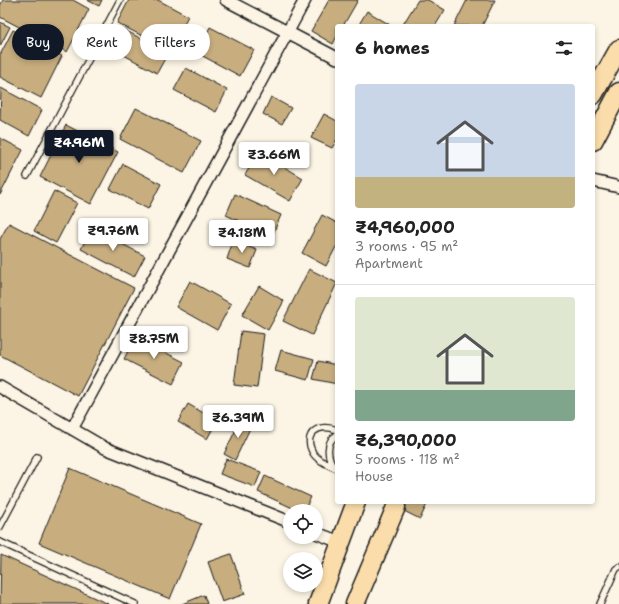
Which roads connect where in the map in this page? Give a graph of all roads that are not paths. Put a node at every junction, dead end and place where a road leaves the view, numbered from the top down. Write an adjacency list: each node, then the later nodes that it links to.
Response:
1 (120, 0): 10 (lane)
2 (226, 0): 4 (street)
3 (305, 0): 4 (street)
4 (287, 32): 6 (street); 14 (street)
5 (619, 49): 7 (highway)
6 (335, 57)
7 (595, 91)
8 (619, 92): 9 (highway)
9 (595, 137)
10 (27, 176)
11 (595, 181): 12 (street)
12 (619, 187)
13 (0, 387): 14 (street)
14 (72, 429): 21 (street)
15 (335, 429): 18 (lane)
16 (335, 437): 18 (lane)
17 (37, 457): 22 (lane)
18 (335, 468)
19 (355, 504): 25 (highway)
20 (396, 506): 29 (highway)
21 (283, 519)
22 (0, 526)
23 (323, 536): 25 (street)
24 (0, 542): 27 (lane)
25 (340, 542): 28 (highway)
26 (619, 567): 30 (lane)
27 (135, 604)
28 (318, 604)
29 (355, 604)
30 (600, 604)

